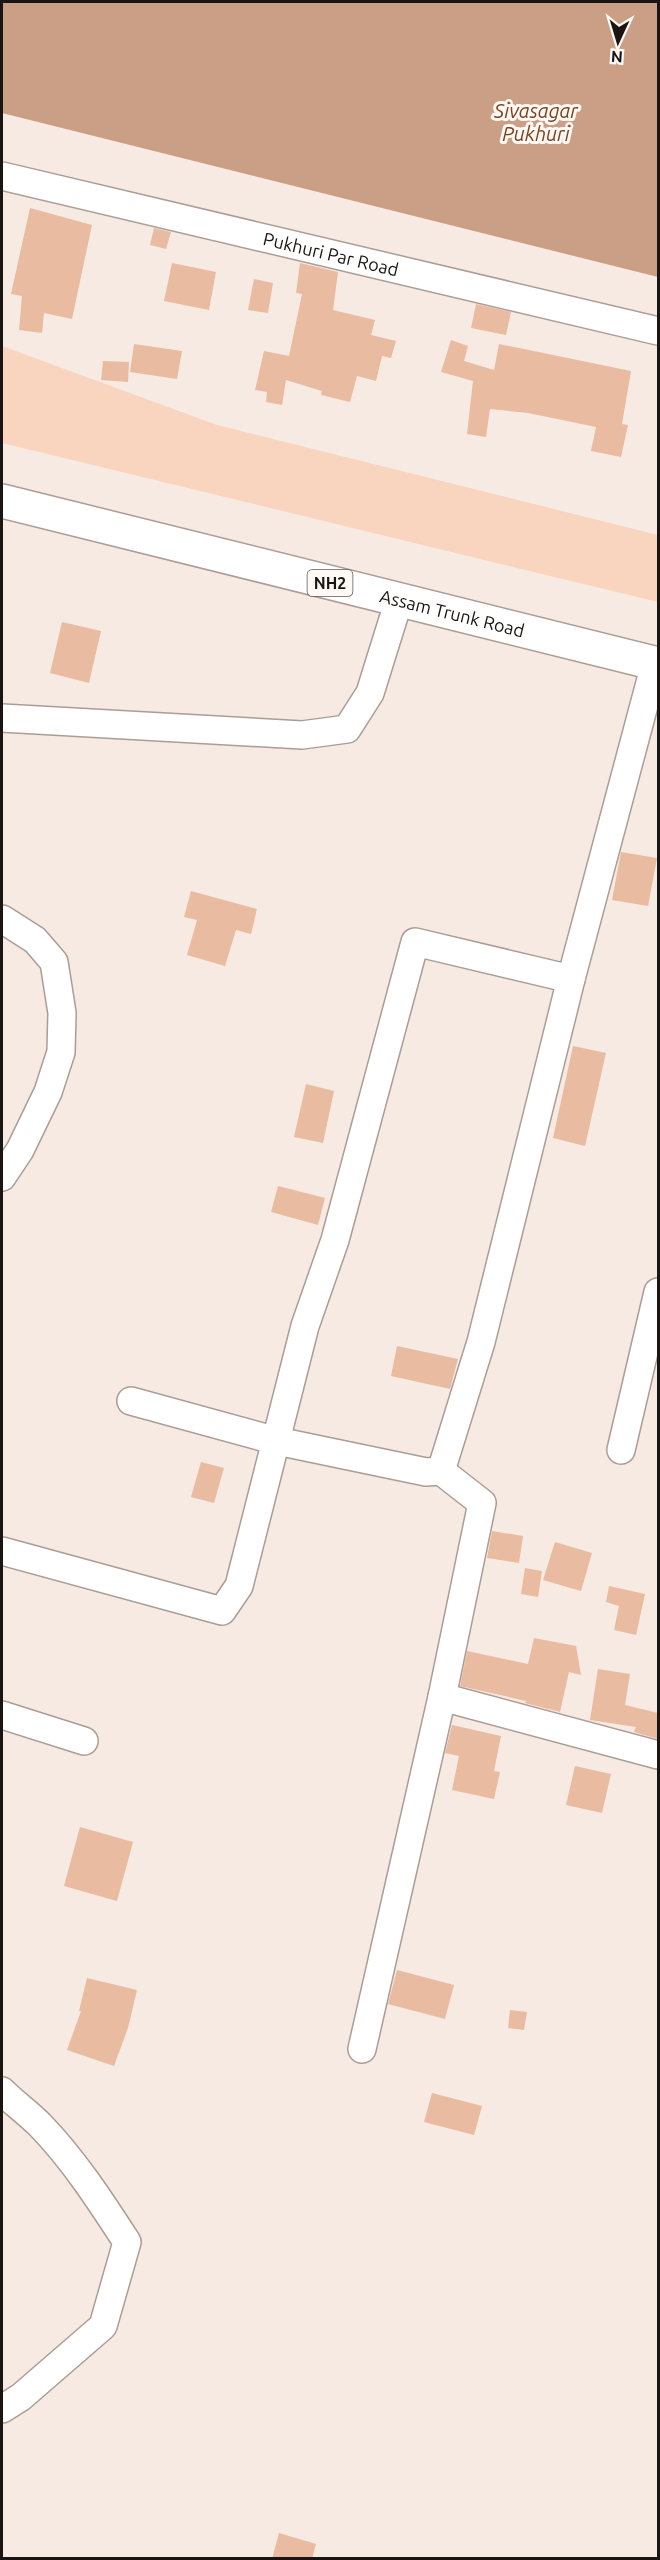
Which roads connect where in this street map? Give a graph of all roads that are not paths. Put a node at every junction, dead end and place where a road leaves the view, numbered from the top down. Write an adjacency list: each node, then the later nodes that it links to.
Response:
1 (2, 176): 2 (street, Pukhuri Par Road)
2 (658, 331)
3 (2, 501): 4 (highway, Assam Trunk Road / NH2)
4 (399, 600): 5 (highway, Assam Trunk Road / NH2); 6 (street)
5 (657, 664): 8 (street)
6 (2, 718)
7 (2, 919): 9 (street)
8 (571, 979): 12 (street); 14 (street)
9 (2, 1177)
10 (658, 1292): 13 (street)
11 (131, 1401): 12 (street)
12 (277, 1441): 14 (street); 15 (street)
13 (621, 1450)
14 (441, 1471): 16 (street)
15 (2, 1551)
16 (442, 1697): 19 (street); 20 (street)
17 (2, 1715): 18 (street)
18 (84, 1741)
19 (658, 1755)
20 (362, 2049)
21 (2, 2091): 22 (street)
22 (2, 2409)

